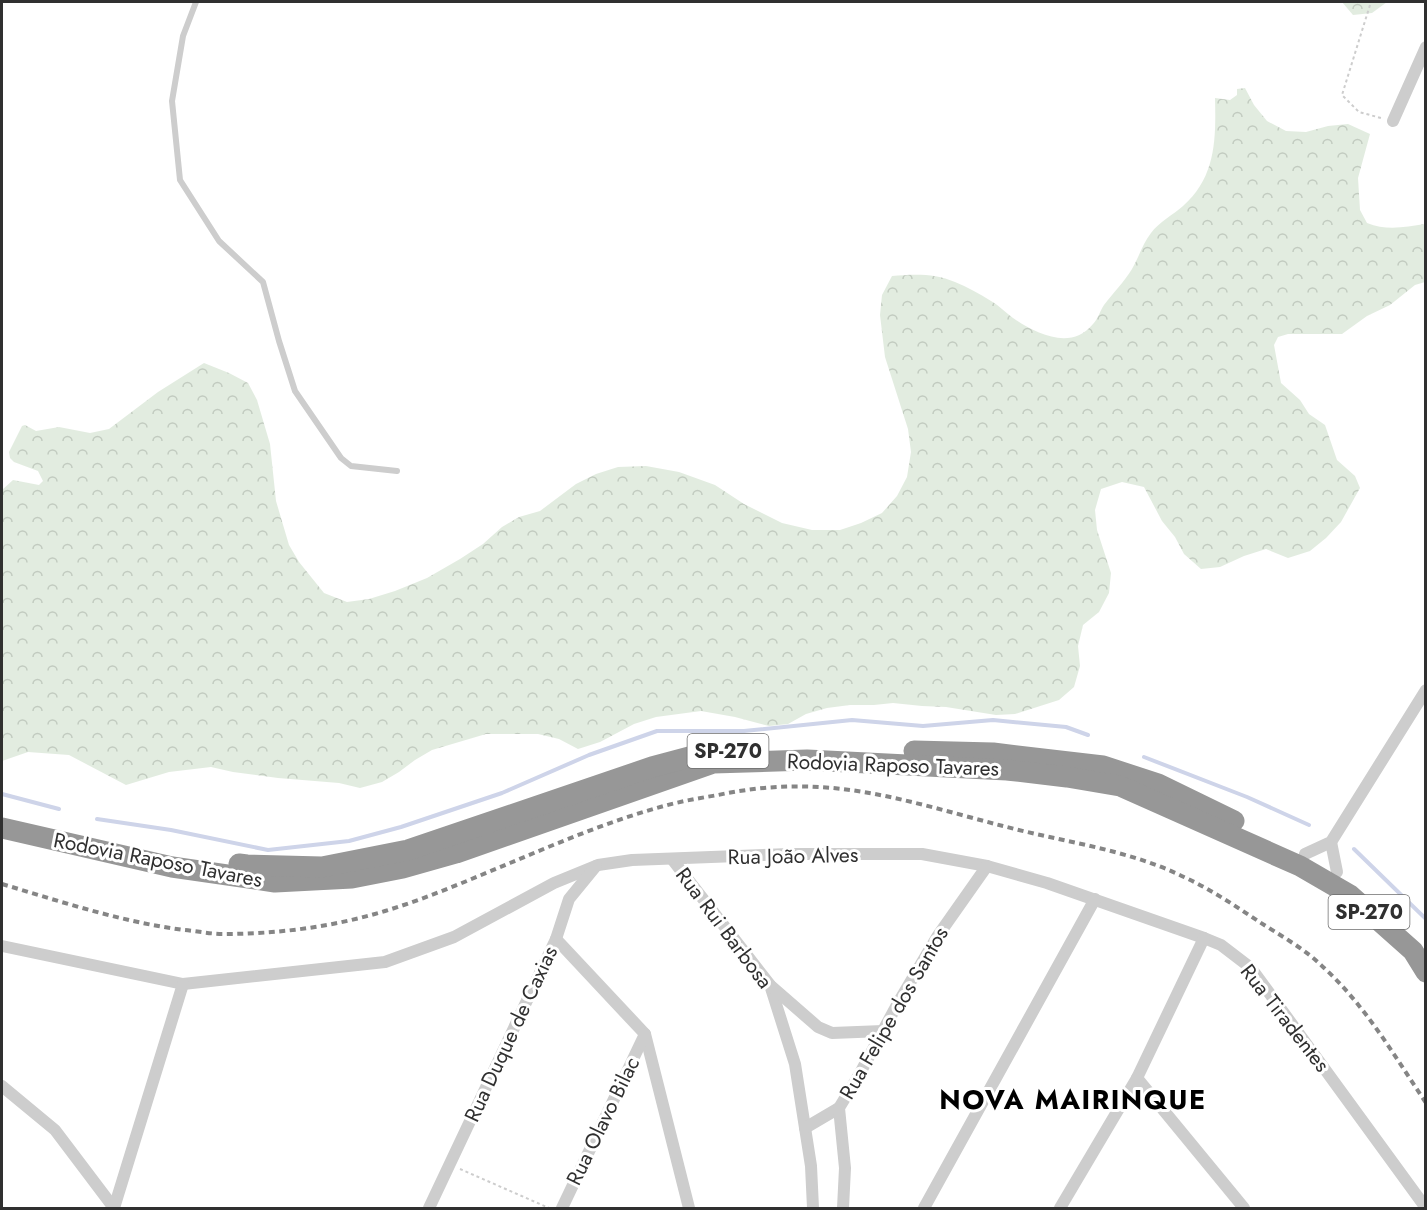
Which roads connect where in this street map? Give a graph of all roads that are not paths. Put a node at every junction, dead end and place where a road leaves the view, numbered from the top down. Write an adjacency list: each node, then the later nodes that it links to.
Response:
1 (195, 2): 4 (lane)
2 (1424, 54): 3 (street)
3 (1393, 122)
4 (397, 471)
5 (1425, 690): 8 (street)
6 (2, 814): 9 (highway, Rodovia Raposo Tavares / SP-270)
7 (2, 828): 19 (highway, Rodovia Raposo Tavares / SP-270)
8 (1331, 842): 9 (street); 13 (street)
9 (1305, 854): 13 (highway, Rodovia Raposo Tavares / SP-270)
10 (672, 859): 11 (street, Rua João Alves); 12 (street, Rua João Alves); 21 (street, Rua Rui Barbosa)
11 (598, 865): 16 (street, Rua Duque de Caxias); 20 (street, Rua João Alves)
12 (987, 866): 14 (street, Rua Tiradentes); 22 (street, Rua Felipe dos Santos)
13 (1337, 872): 18 (highway, Rodovia Raposo Tavares / SP-270)
14 (1095, 900): 15 (street, Rua Tiradentes); 34 (street)
15 (1204, 938): 24 (street); 37 (street, Rua Tiradentes)
16 (556, 939): 23 (street); 29 (street, Rua Duque de Caxias)
17 (2, 946): 20 (street, Rua João Alves)
18 (1425, 947)
19 (1425, 972)
20 (183, 984): 28 (street)
21 (770, 985): 22 (street); 27 (street, Rua Rui Barbosa)
22 (883, 1031): 26 (street, Rua Felipe dos Santos)
23 (645, 1034): 30 (street, Rua Olavo Bilac); 31 (street)
24 (1137, 1078): 35 (street); 36 (street)
25 (2, 1086): 28 (street)
26 (839, 1108): 27 (street); 33 (street, Rua Felipe dos Santos)
27 (805, 1128): 32 (street, Rua Rui Barbosa)
28 (114, 1209)
29 (429, 1209)
30 (561, 1209)
31 (689, 1209)
32 (813, 1209)
33 (843, 1209)
34 (924, 1209)
35 (1060, 1209)
36 (1244, 1209)
37 (1425, 1209)

